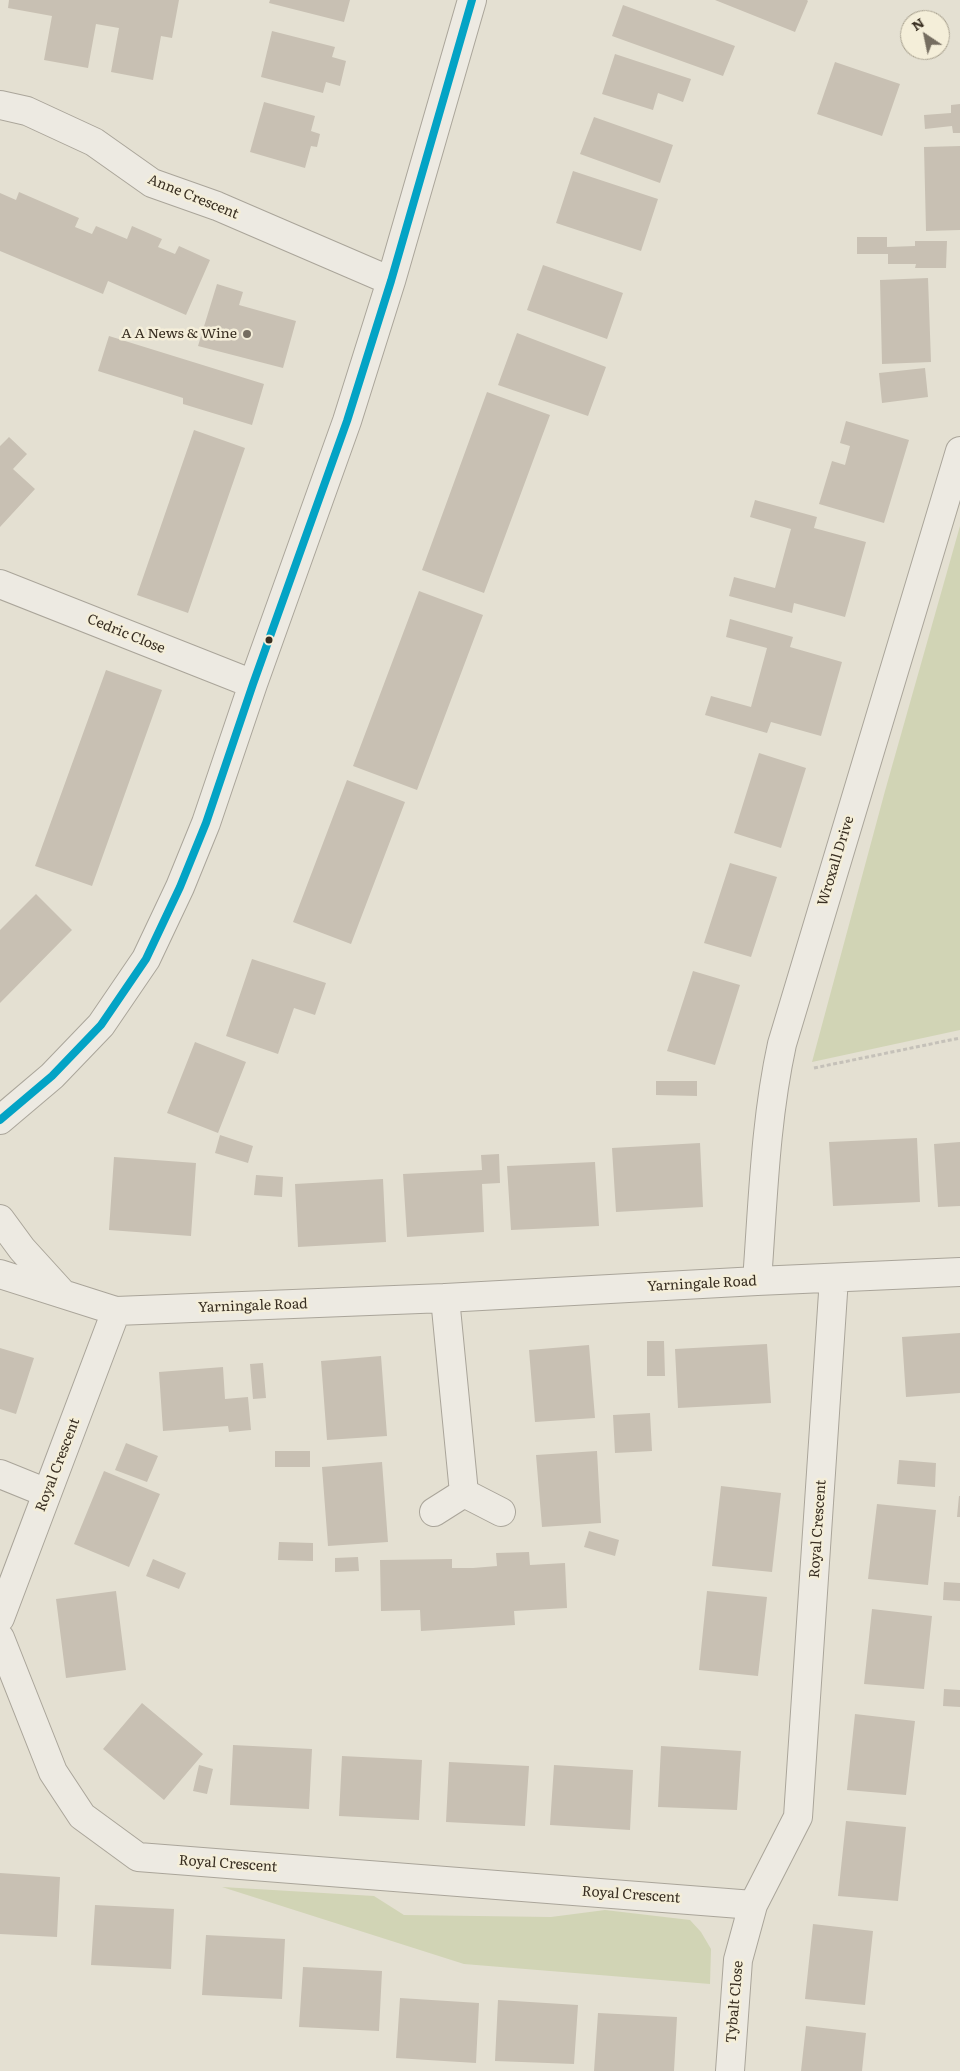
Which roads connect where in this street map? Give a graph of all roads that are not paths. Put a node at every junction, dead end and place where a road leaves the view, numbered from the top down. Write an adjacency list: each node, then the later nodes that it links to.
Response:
1 (472, 0): 3 (street)
2 (0, 104): 3 (street, Anne Crescent)
3 (391, 281): 6 (street)
4 (960, 451): 12 (street, Wroxall Drive)
5 (0, 584): 6 (street, Cedric Close)
6 (253, 684): 7 (street)
7 (0, 1120)
8 (0, 1219): 13 (street, Yarningale Road)
9 (960, 1272): 11 (street, Yarningale Road)
10 (0, 1274): 13 (street, Yarningale Road)
11 (834, 1278): 12 (street, Yarningale Road); 23 (street, Royal Crescent)
12 (757, 1281): 14 (street, Yarningale Road)
13 (63, 1294): 15 (street, Yarningale Road)
14 (445, 1298): 15 (street, Yarningale Road); 18 (street)
15 (116, 1311): 17 (street, Royal Crescent)
16 (0, 1474): 17 (street)
17 (47, 1493): 21 (street, Royal Crescent)
18 (464, 1493): 19 (street); 20 (street)
19 (434, 1512)
20 (501, 1512)
21 (0, 1618)
22 (0, 1638): 23 (street, Royal Crescent)
23 (753, 1905): 24 (street, Tybalt Close)
24 (730, 2071)

